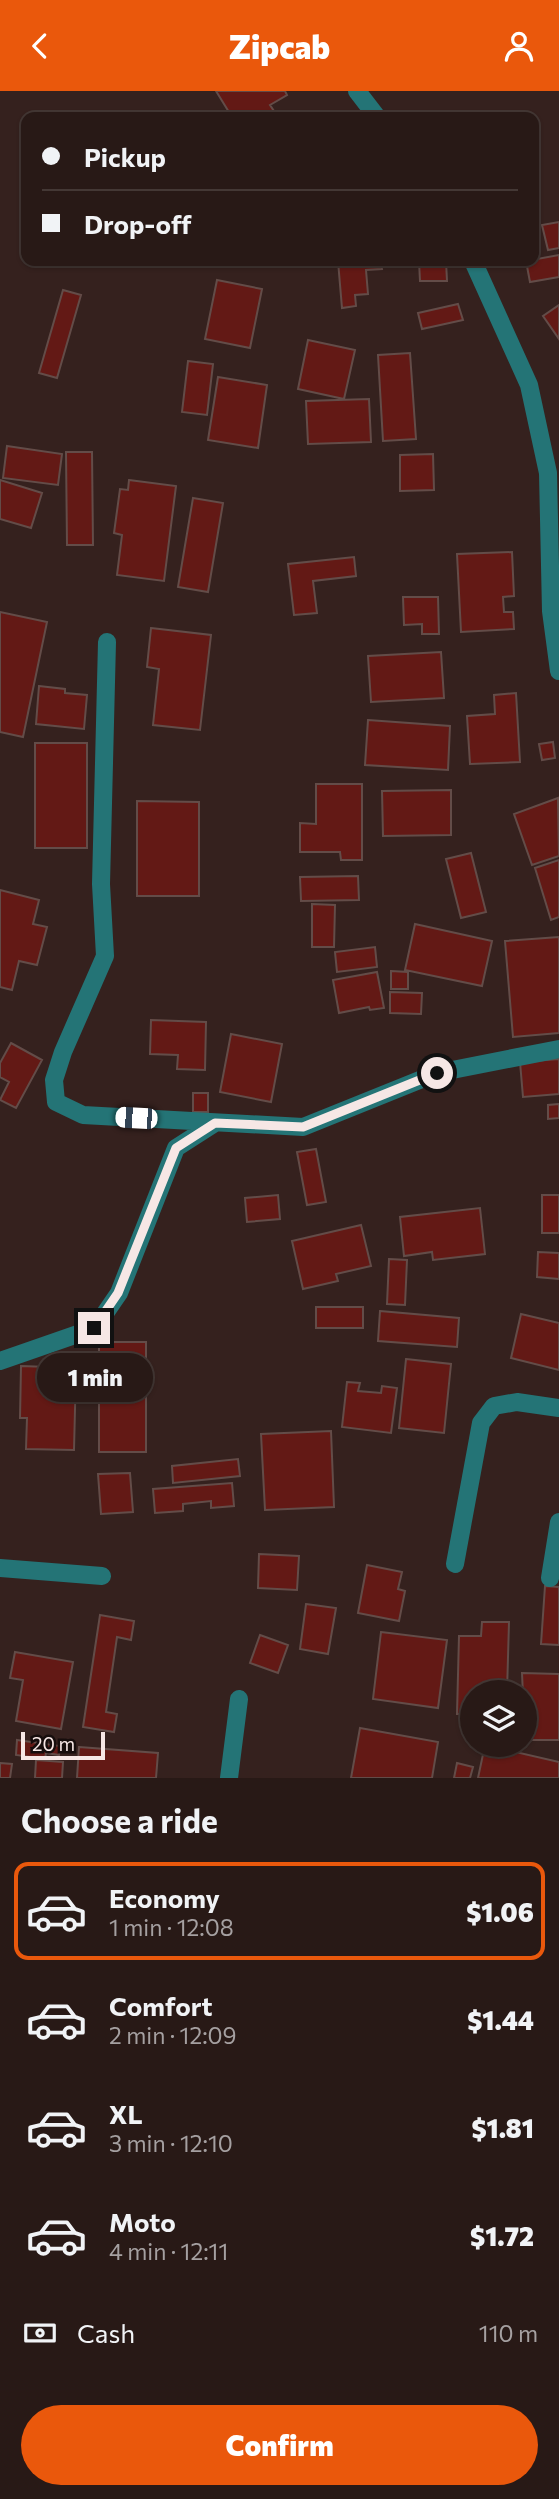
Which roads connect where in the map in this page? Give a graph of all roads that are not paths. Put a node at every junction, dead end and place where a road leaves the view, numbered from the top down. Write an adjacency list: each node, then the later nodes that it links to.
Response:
1 (357, 91): 2 (street)
2 (373, 112)
3 (475, 266): 4 (street)
4 (553, 474): 6 (street)
5 (107, 642): 8 (street)
6 (559, 671)
7 (559, 1049): 8 (street)
8 (215, 1123): 9 (street)
9 (0, 1361)
10 (559, 1408): 12 (street)
11 (559, 1522): 15 (street)
12 (455, 1564)
13 (0, 1569): 14 (street)
14 (102, 1576)
15 (550, 1578)
16 (239, 1699): 17 (street)
17 (229, 1778)

